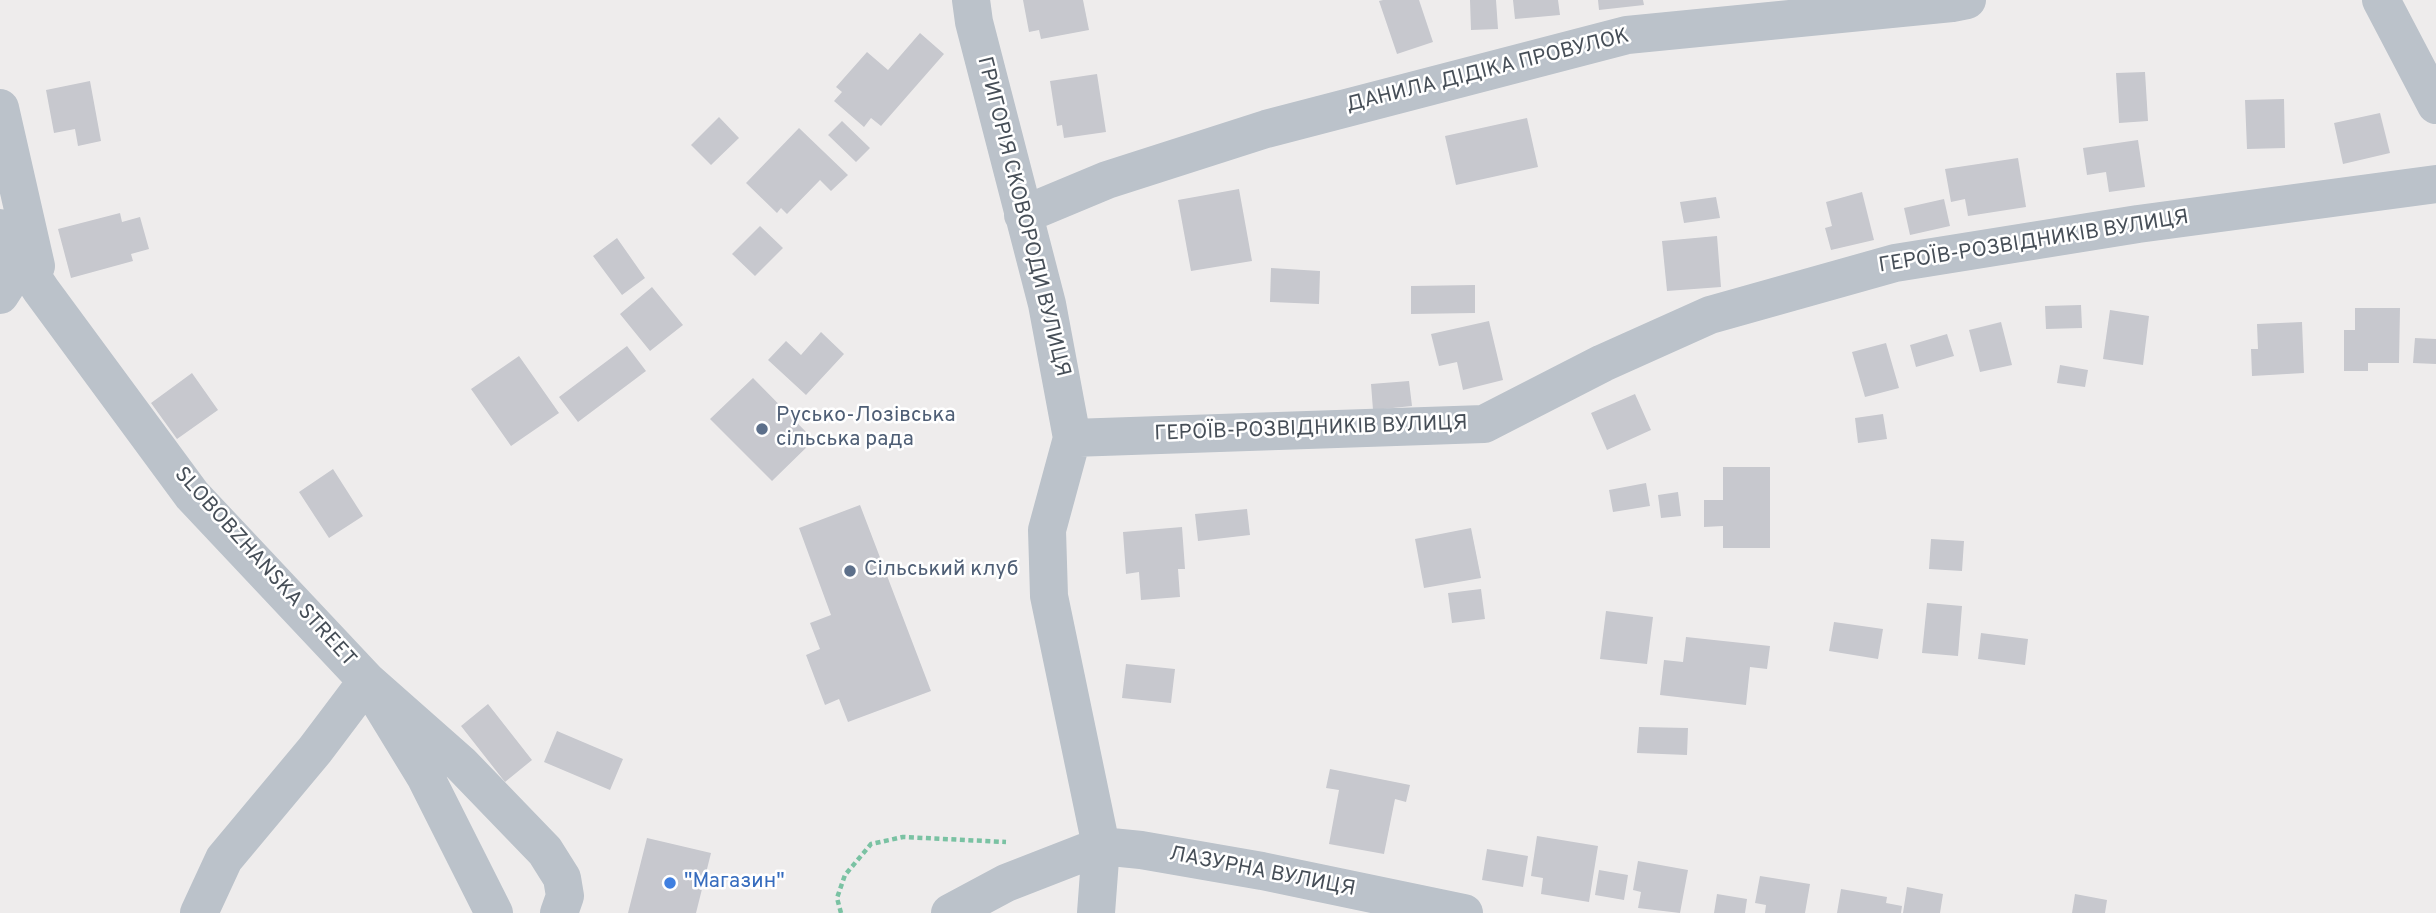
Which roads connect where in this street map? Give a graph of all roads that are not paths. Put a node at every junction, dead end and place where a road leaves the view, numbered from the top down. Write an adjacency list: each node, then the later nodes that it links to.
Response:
1 (971, 0): 7 (street, ГРИГОРІЯ СКОВОРОДИ ВУЛИЦЯ)
2 (1967, 0): 7 (street, ДАНИЛА ДІДІКА ПРОВУЛОК)
3 (2381, 0): 4 (street)
4 (2436, 105)
5 (0, 108): 9 (street)
6 (2436, 184): 11 (street, ГЕРОЇВ-РОЗВІДНИКІВ ВУЛИЦЯ)
7 (1023, 215): 11 (street, ГРИГОРІЯ СКОВОРОДИ ВУЛИЦЯ)
8 (0, 228): 9 (street, SLOBOBZHANSKA STREET)
9 (32, 275): 10 (street); 12 (street, SLOBOBZHANSKA STREET)
10 (0, 295)
11 (1072, 439): 13 (street, ГРИГОРІЯ СКОВОРОДИ ВУЛИЦЯ)
12 (367, 681): 14 (street, SLOBOBZHANSKA STREET); 15 (street); 16 (street)
13 (1101, 846): 17 (street); 18 (street, ГРИГОРІЯ СКОВОРОДИ ВУЛИЦЯ); 19 (street, ЛАЗУРНА ВУЛИЦЯ)
14 (561, 895)
15 (198, 913)
16 (494, 913)
17 (950, 913)
18 (1096, 913)
19 (1464, 913)

